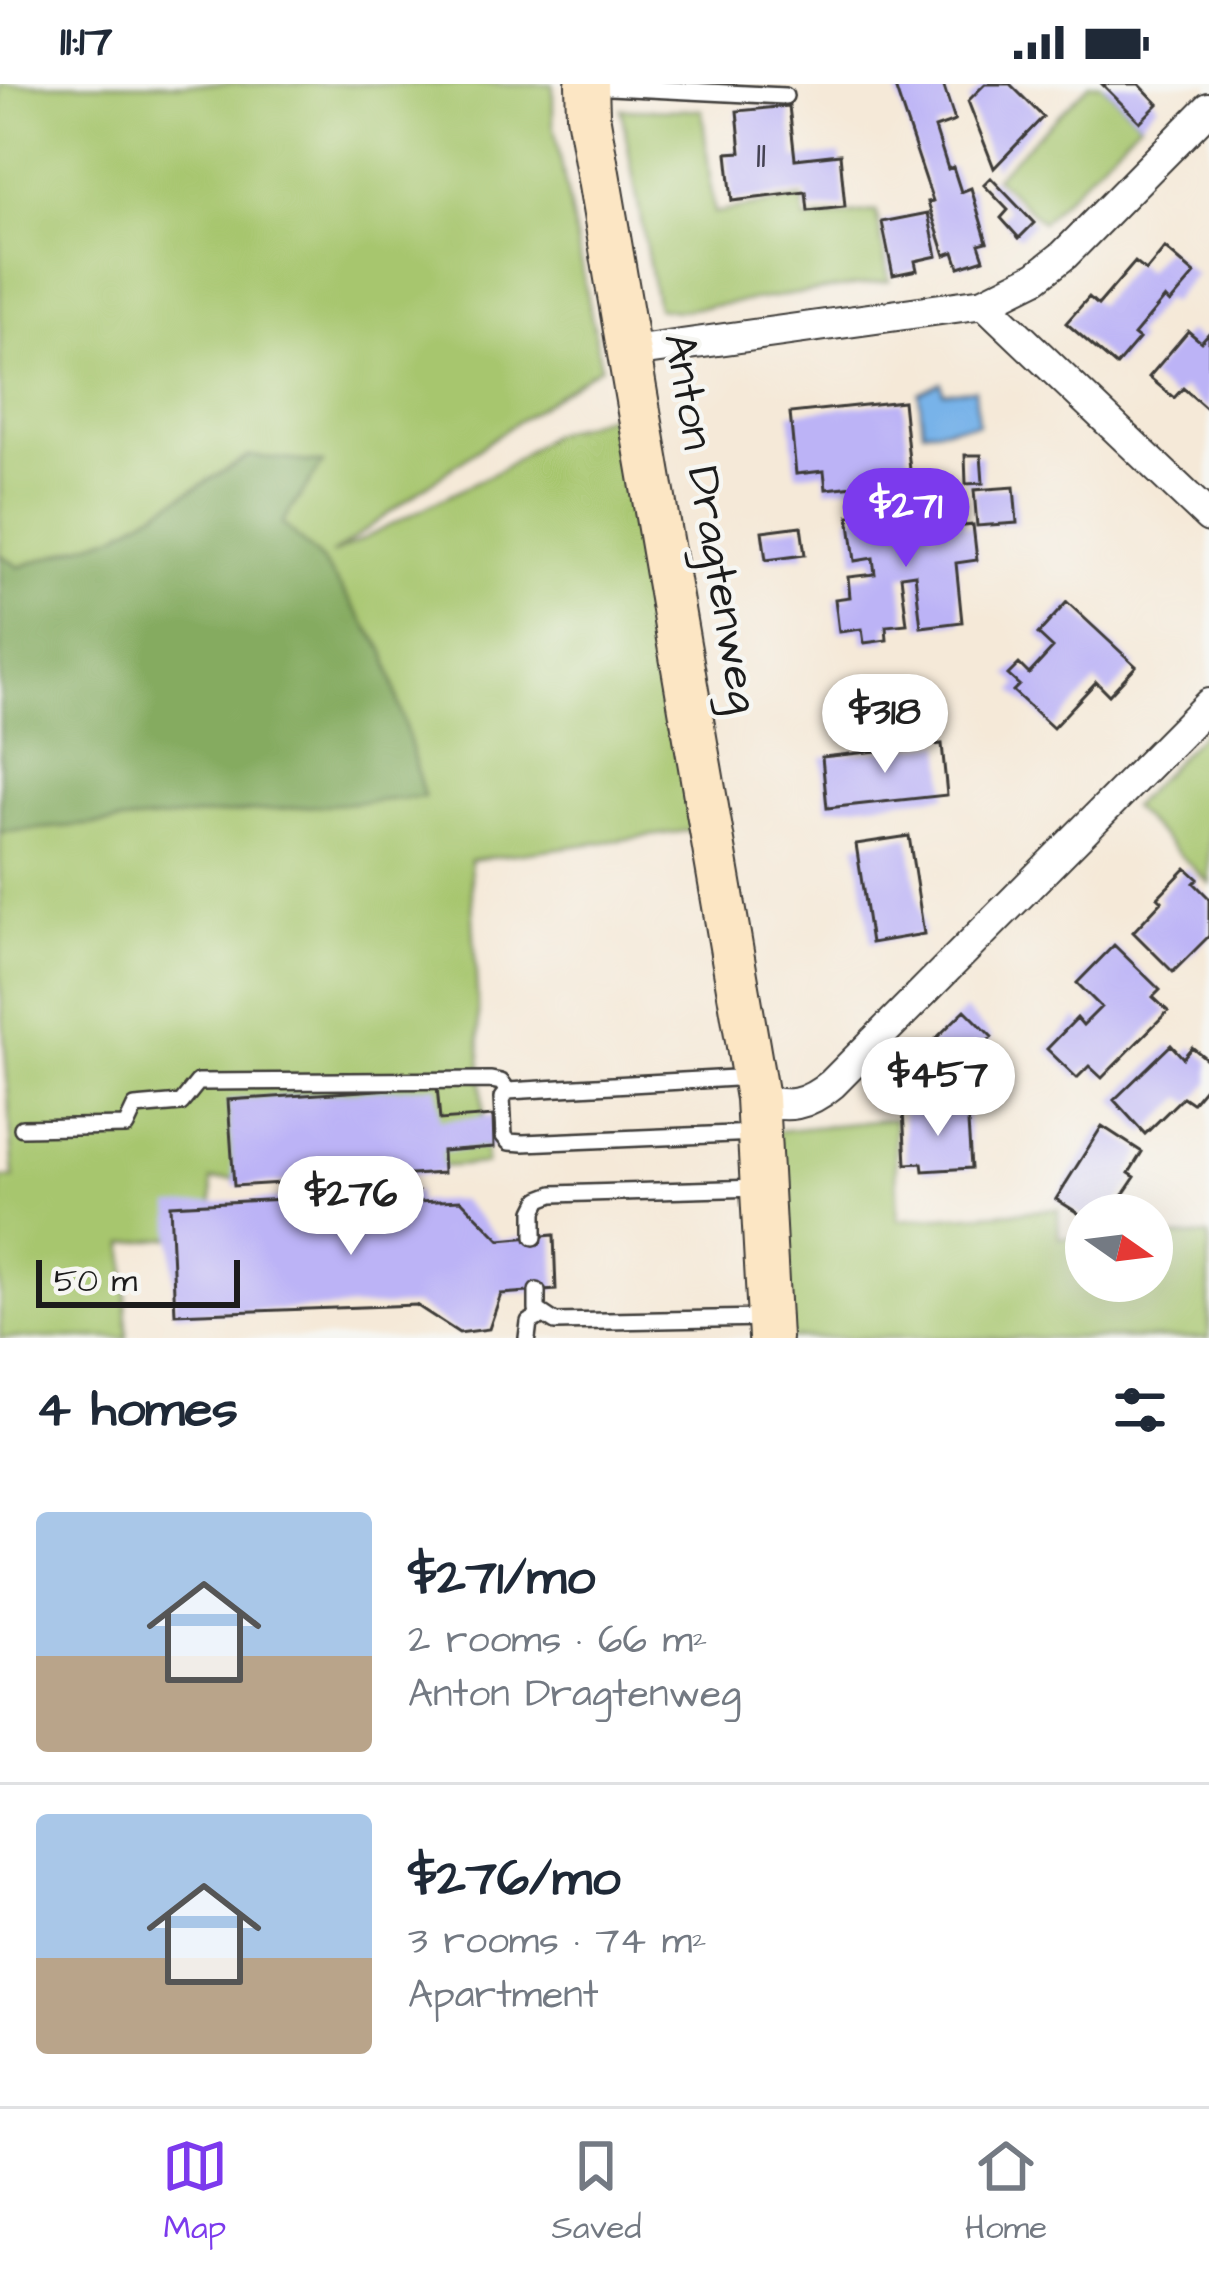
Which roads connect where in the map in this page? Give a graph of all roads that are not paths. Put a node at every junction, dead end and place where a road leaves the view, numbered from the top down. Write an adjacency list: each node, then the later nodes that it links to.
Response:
1 (587, 85): 2 (lane); 5 (main road, Anton Dragtenweg)
2 (785, 96)
3 (1209, 108): 4 (street)
4 (984, 303): 5 (street); 6 (street)
5 (631, 352): 9 (main road, Anton Dragtenweg)
6 (1209, 517)
7 (1209, 704): 9 (street)
8 (508, 1091): 9 (lane); 9 (lane); 10 (lane)
9 (756, 1103): 11 (main road, Anton Dragtenweg)
10 (22, 1128)
11 (762, 1188): 12 (lane); 15 (main road, Anton Dragtenweg)
12 (534, 1237)
13 (537, 1291): 14 (lane)
14 (544, 1315): 15 (lane); 16 (lane)
15 (769, 1328)
16 (527, 1338)

